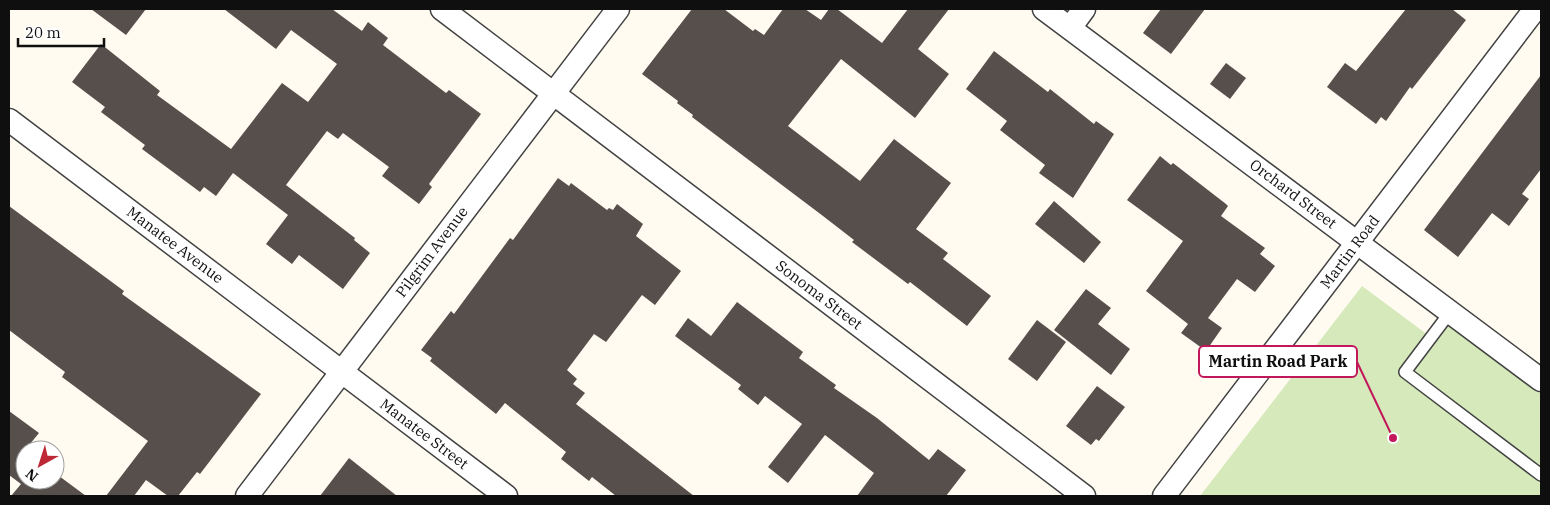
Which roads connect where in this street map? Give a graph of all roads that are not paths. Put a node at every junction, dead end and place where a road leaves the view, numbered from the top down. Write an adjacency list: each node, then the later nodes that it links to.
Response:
1 (442, 9): 7 (street, Sonoma Street)
2 (618, 9): 7 (street, Pilgrim Avenue)
3 (1044, 9): 6 (street, Orchard Street)
4 (1084, 9): 6 (street)
5 (1535, 9): 9 (street, Martin Road)
6 (1070, 28): 9 (street, Orchard Street)
7 (554, 94): 11 (street, Pilgrim Avenue); 16 (street, Sonoma Street)
8 (9, 120): 11 (street, Manatee Avenue)
9 (1358, 241): 10 (street, Orchard Street); 17 (street, Martin Road)
10 (1451, 311): 12 (street, Orchard Street); 13 (lane)
11 (342, 371): 14 (street, Pilgrim Avenue); 15 (street, Manatee Street)
12 (1541, 380)
13 (1541, 475)
14 (247, 496)
15 (506, 496)
16 (1084, 496)
17 (1164, 496)

